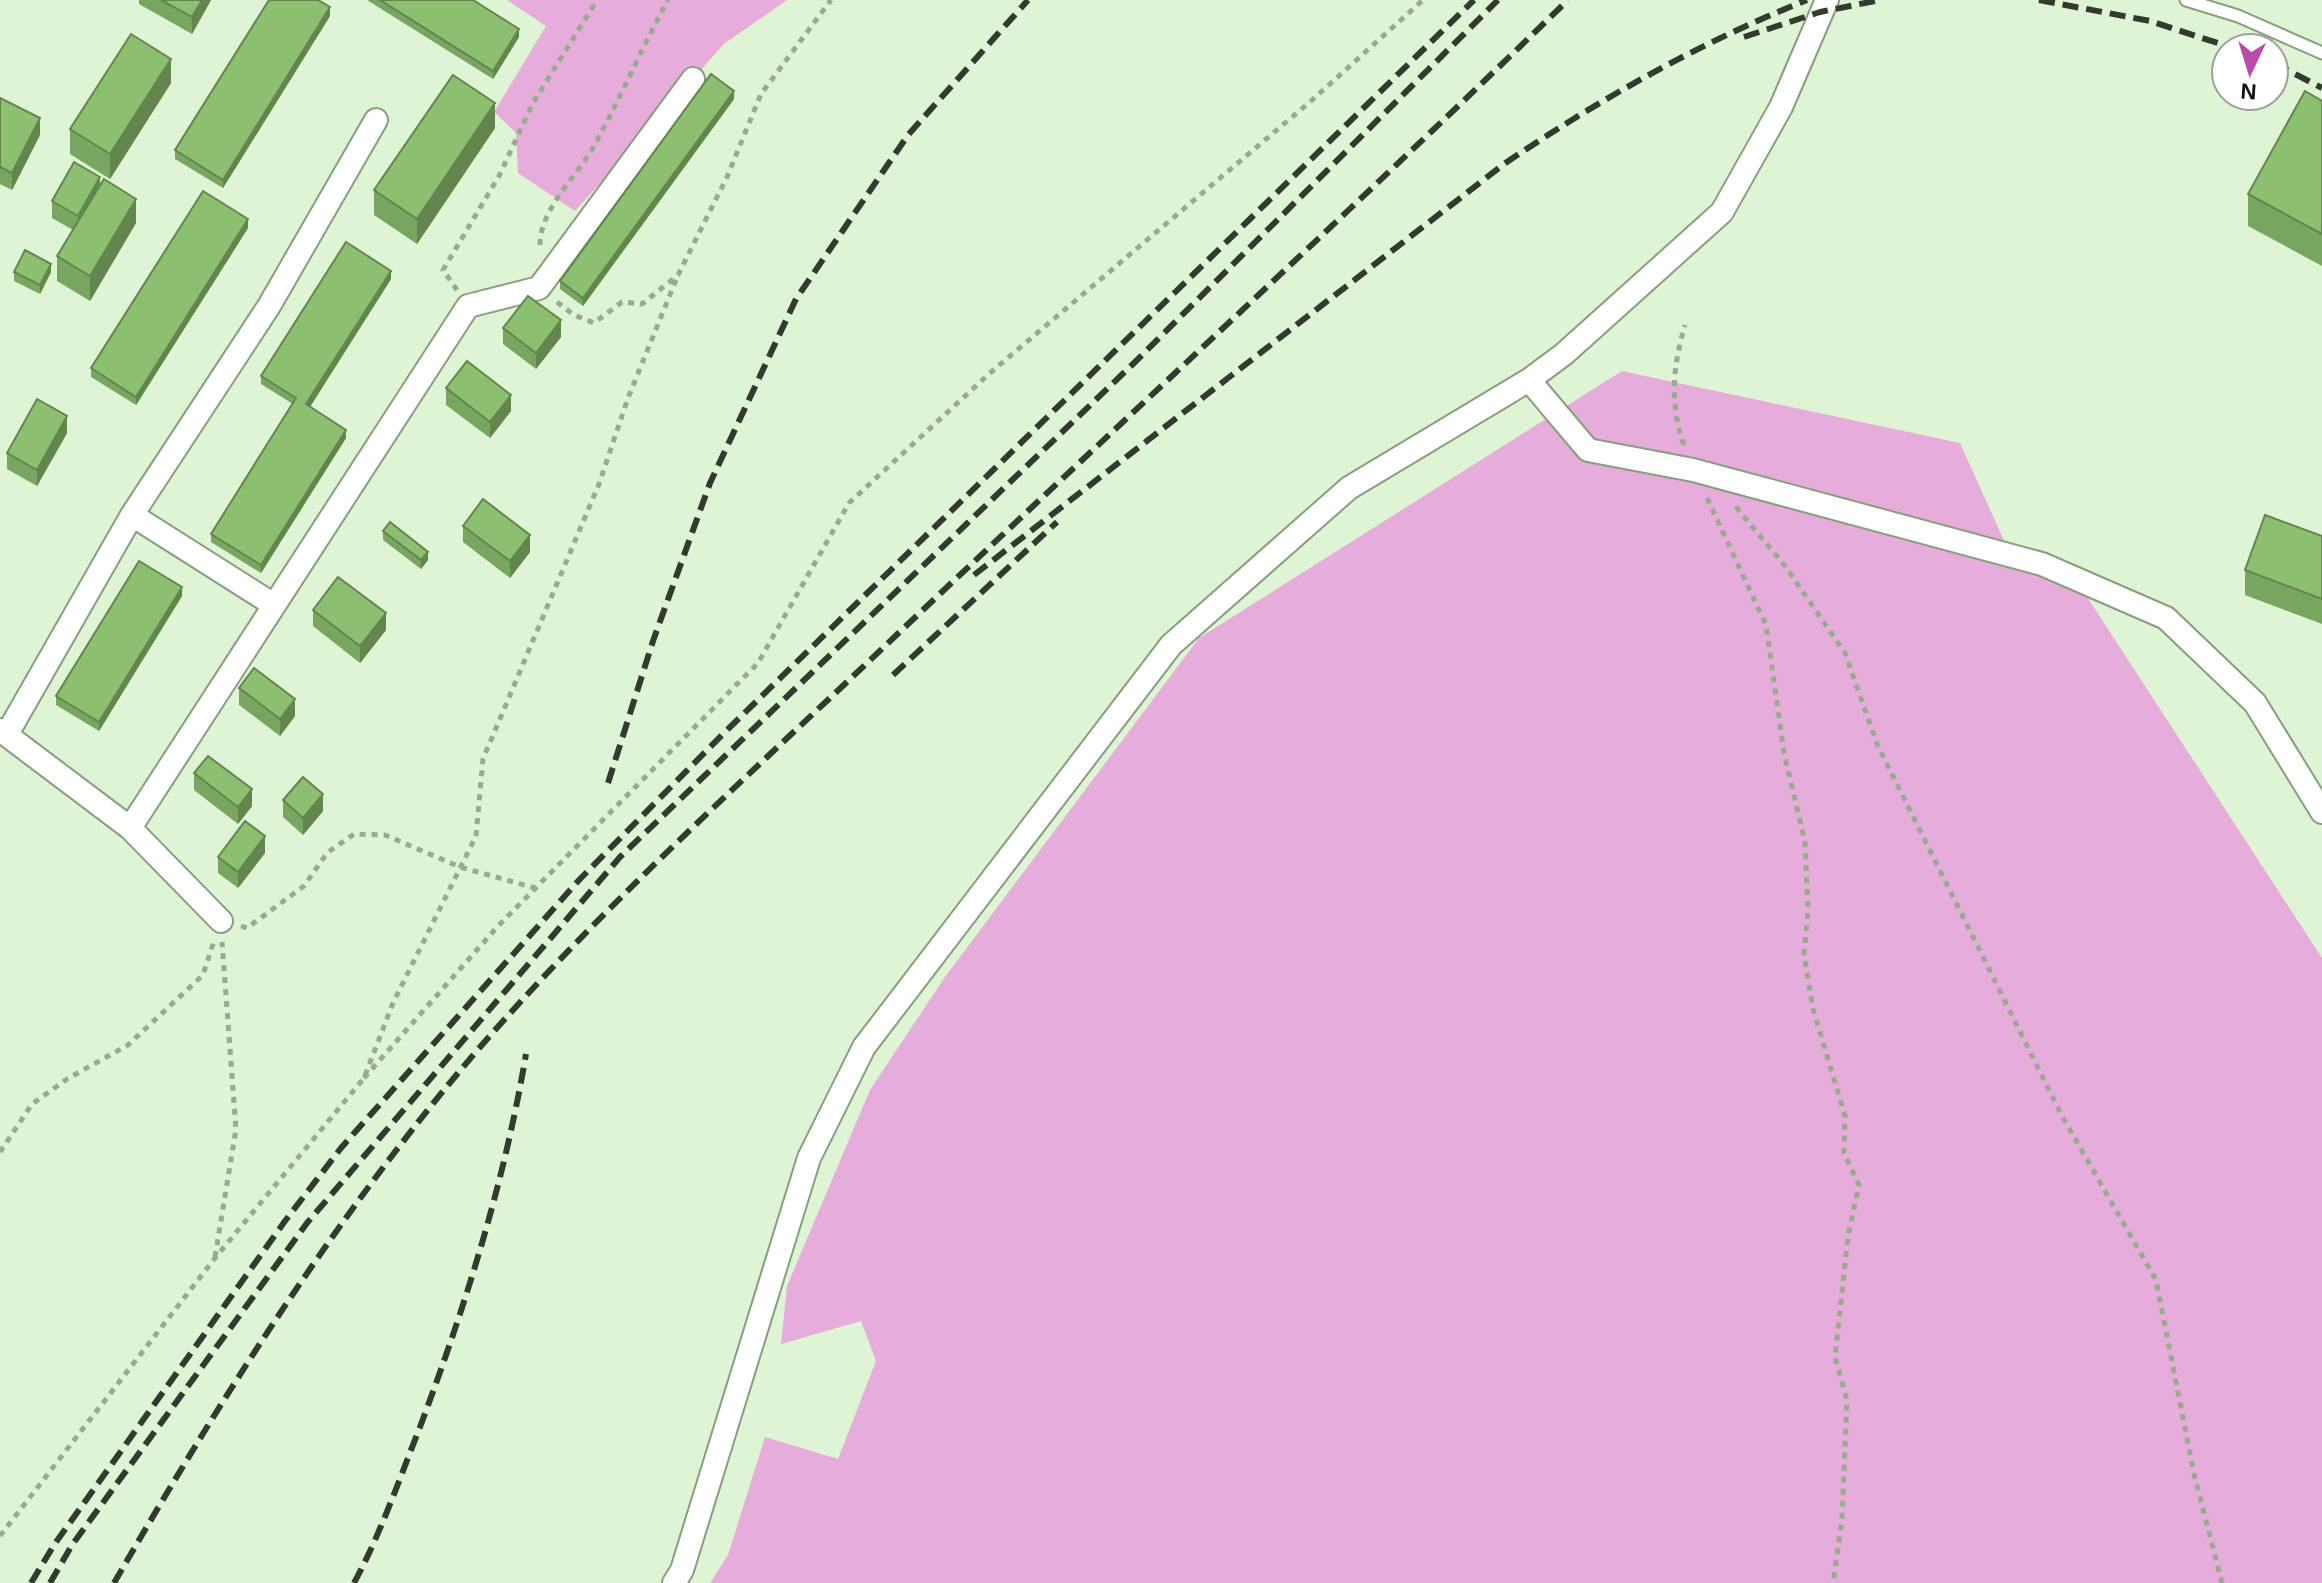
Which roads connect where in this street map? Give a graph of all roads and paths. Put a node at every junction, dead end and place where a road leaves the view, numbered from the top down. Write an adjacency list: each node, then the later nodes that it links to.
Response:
1 (597, 0): 12 (path)
2 (668, 0): 11 (path)
3 (831, 0): 10 (path)
4 (1423, 0): 23 (path)
5 (1827, 0): 14 (street)
6 (2186, 0): 7 (lane)
7 (2322, 53)
8 (693, 79): 11 (street)
9 (376, 120): 17 (street)
10 (678, 275): 11 (path); 22 (path)
11 (539, 288): 12 (street)
12 (468, 306): 18 (street)
13 (1685, 325): 15 (path)
14 (1529, 380): 15 (street); 29 (street)
15 (1693, 470): 20 (street); 30 (path)
16 (1733, 503): 31 (path)
17 (132, 515): 18 (street); 19 (street)
18 (274, 605): 21 (street)
19 (3, 732): 21 (street)
20 (2322, 812)
21 (130, 828): 24 (street)
22 (460, 867): 23 (path); 24 (path); 25 (path)
23 (535, 888): 25 (path)
24 (221, 921): 26 (path); 27 (path)
25 (364, 1078): 27 (path)
26 (0, 1152)
27 (215, 1258): 28 (path)
28 (0, 1536)
29 (674, 1583)
30 (1833, 1583)
31 (2222, 1583)

